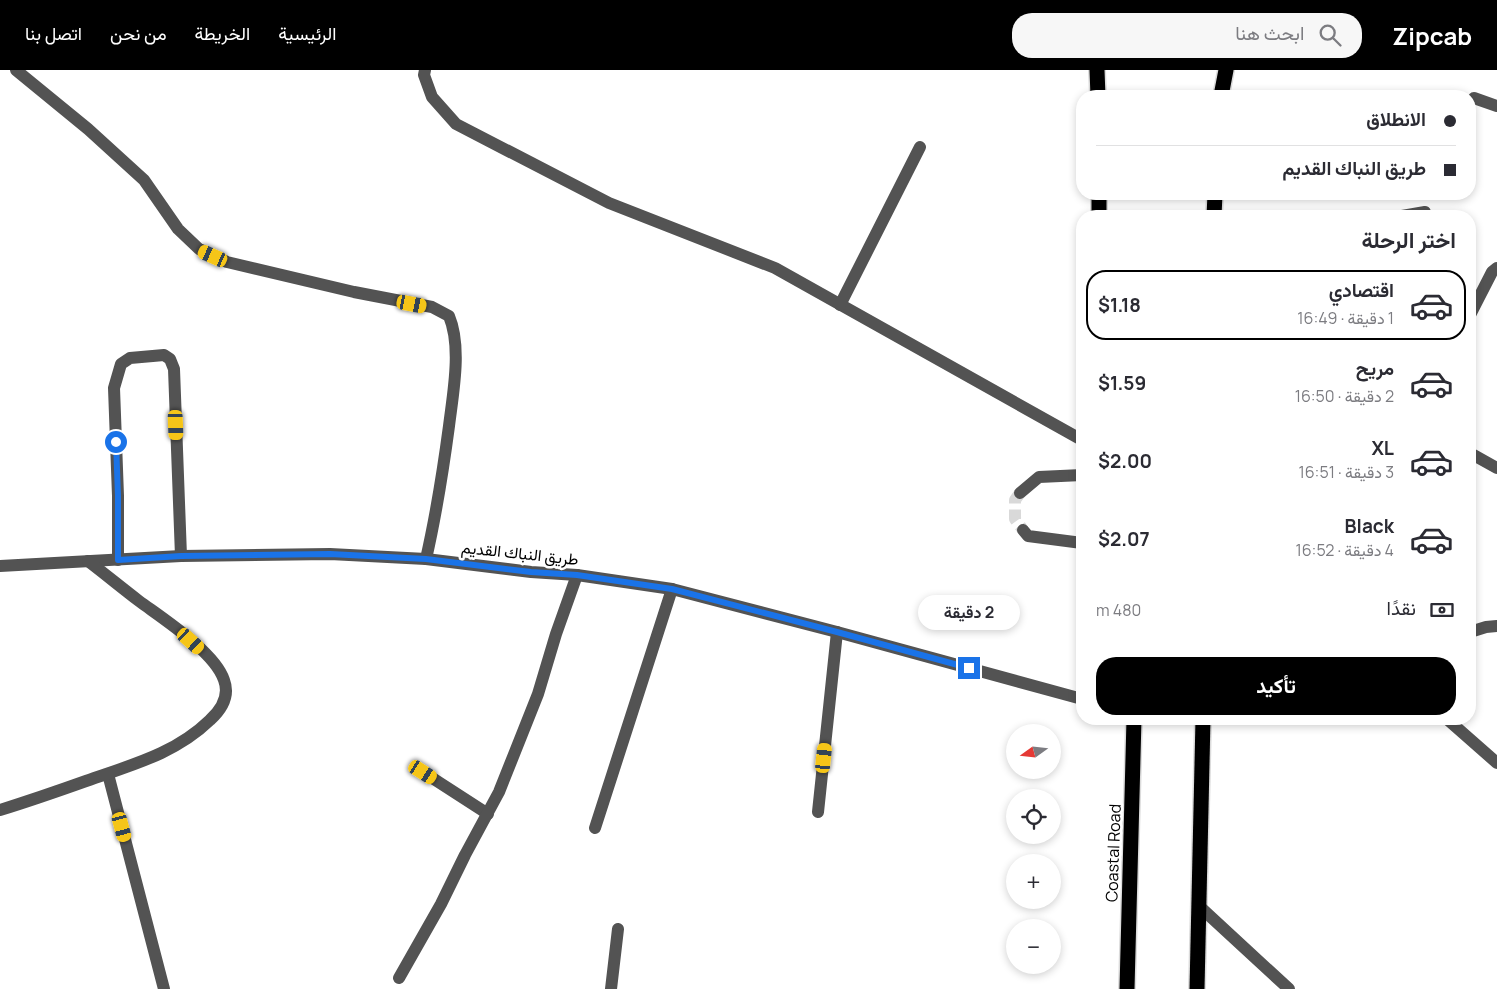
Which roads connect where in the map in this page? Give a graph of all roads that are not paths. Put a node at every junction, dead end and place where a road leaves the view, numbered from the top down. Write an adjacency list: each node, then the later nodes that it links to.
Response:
1 (16, 70): 21 (street)
2 (425, 70): 12 (street)
3 (1097, 70): 5 (highway)
4 (1226, 70): 6 (highway)
5 (1098, 90)
6 (1223, 90)
7 (1476, 99): 8 (street)
8 (1497, 106)
9 (920, 147): 12 (street)
10 (1497, 268): 11 (street)
11 (1476, 303)
12 (840, 305): 13 (street)
13 (1076, 437)
14 (1476, 456): 15 (street)
15 (1497, 468)
16 (1076, 475): 17 (street)
17 (1020, 493)
18 (1023, 530): 19 (street)
19 (1076, 542)
20 (181, 556): 21 (street, طريق النباك القديم); 22 (street, طريق النباك القديم); 22 (street)
21 (426, 559): 25 (street, طريق النباك القديم)
22 (118, 560): 23 (street, طريق النباك القديم)
23 (88, 561): 24 (street, طريق النباك القديم); 36 (street)
24 (0, 566)
25 (577, 575): 26 (street, طريق النباك القديم); 39 (street)
26 (672, 589): 29 (street, طريق النباك القديم); 40 (street)
27 (1497, 626): 28 (street)
28 (1476, 630)
29 (837, 632): 30 (street, طريق النباك القديم); 38 (street)
30 (1076, 697)
31 (1134, 725): 46 (highway, Coastal Road)
32 (1203, 725): 41 (highway)
33 (1454, 725): 34 (street)
34 (1497, 764)
35 (423, 772): 39 (street)
36 (108, 774): 37 (street); 44 (street)
37 (0, 810)
38 (818, 812)
39 (488, 814): 43 (street)
40 (595, 828)
41 (1199, 906): 47 (highway); 48 (street)
42 (618, 929): 45 (street)
43 (399, 978)
44 (164, 989)
45 (610, 989)
46 (1127, 989)
47 (1197, 989)
48 (1289, 989)

